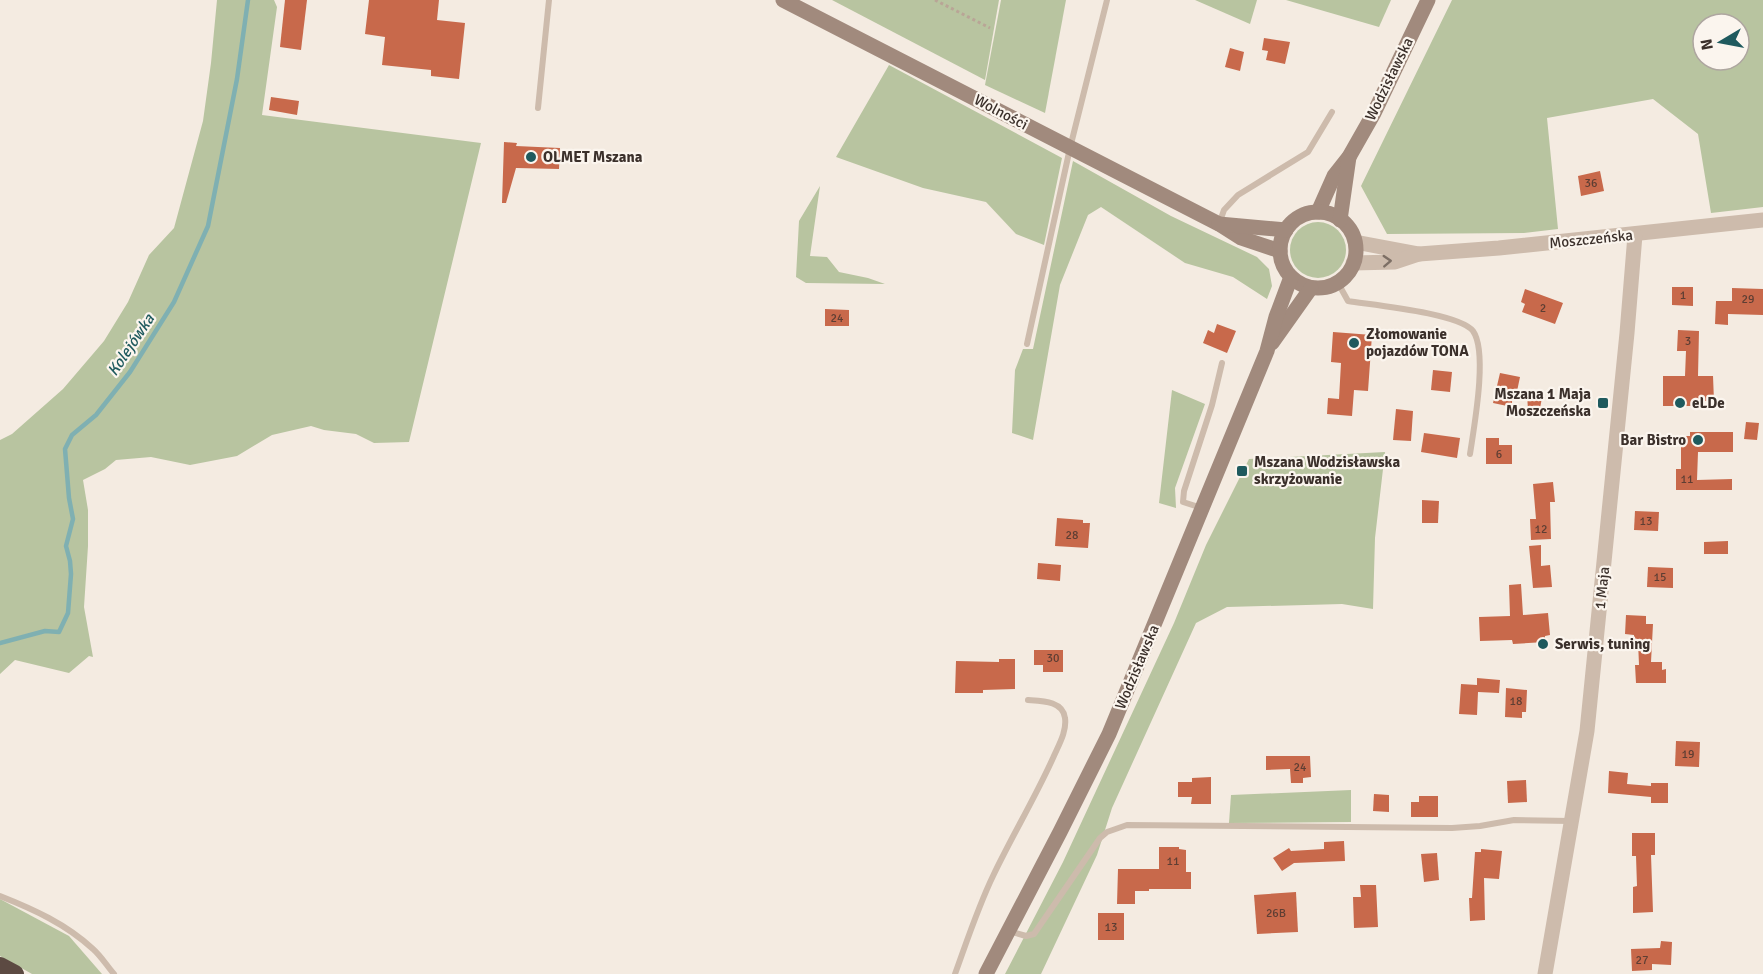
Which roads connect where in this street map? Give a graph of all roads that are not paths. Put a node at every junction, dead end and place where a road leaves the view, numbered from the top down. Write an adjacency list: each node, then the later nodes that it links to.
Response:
1 (549, 0): 5 (lane)
2 (783, 0): 7 (main road, Wolności)
3 (1107, 0): 7 (lane)
4 (1428, 0): 8 (main road, Wodzisławska)
5 (538, 108)
6 (1332, 112): 12 (lane)
7 (1070, 148): 12 (main road, Wolności); 22 (lane)
8 (1349, 157): 9 (main road, Wodzisławska); 10 (main road, Wodzisławska)
9 (1318, 212): 10 (main road); 13 (main road)
10 (1340, 220): 15 (main road)
11 (1763, 220): 14 (street, Moszczeńska)
12 (1219, 224): 13 (main road, Wolności); 16 (main road, Wolności)
13 (1286, 230): 16 (main road)
14 (1635, 235): 17 (street, Moszczeńska); 28 (street, 1 Maja)
15 (1355, 242): 17 (street, Moszczeńska); 18 (main road)
16 (1280, 251): 19 (main road)
17 (1419, 254): 18 (street, Moszczeńska, one-way to 17)
18 (1353, 263): 20 (main road)
19 (1291, 277): 21 (main road); 23 (main road, Wodzisławska)
20 (1338, 282): 21 (main road); 25 (lane)
21 (1311, 288): 23 (main road, Wodzisławska)
22 (1028, 344)
23 (1267, 351): 26 (main road, Wodzisławska)
24 (1222, 363): 26 (lane)
25 (1470, 454)
26 (1203, 508): 30 (main road, Wodzisławska)
27 (1028, 700): 34 (lane)
28 (1573, 821): 30 (lane); 36 (street, 1 Maja)
29 (0, 896): 33 (lane)
30 (1008, 931): 35 (main road, Wodzisławska)
31 (0, 966): 32 (highway)
32 (15, 974)
33 (114, 974)
34 (954, 974)
35 (986, 974)
36 (1545, 974)

